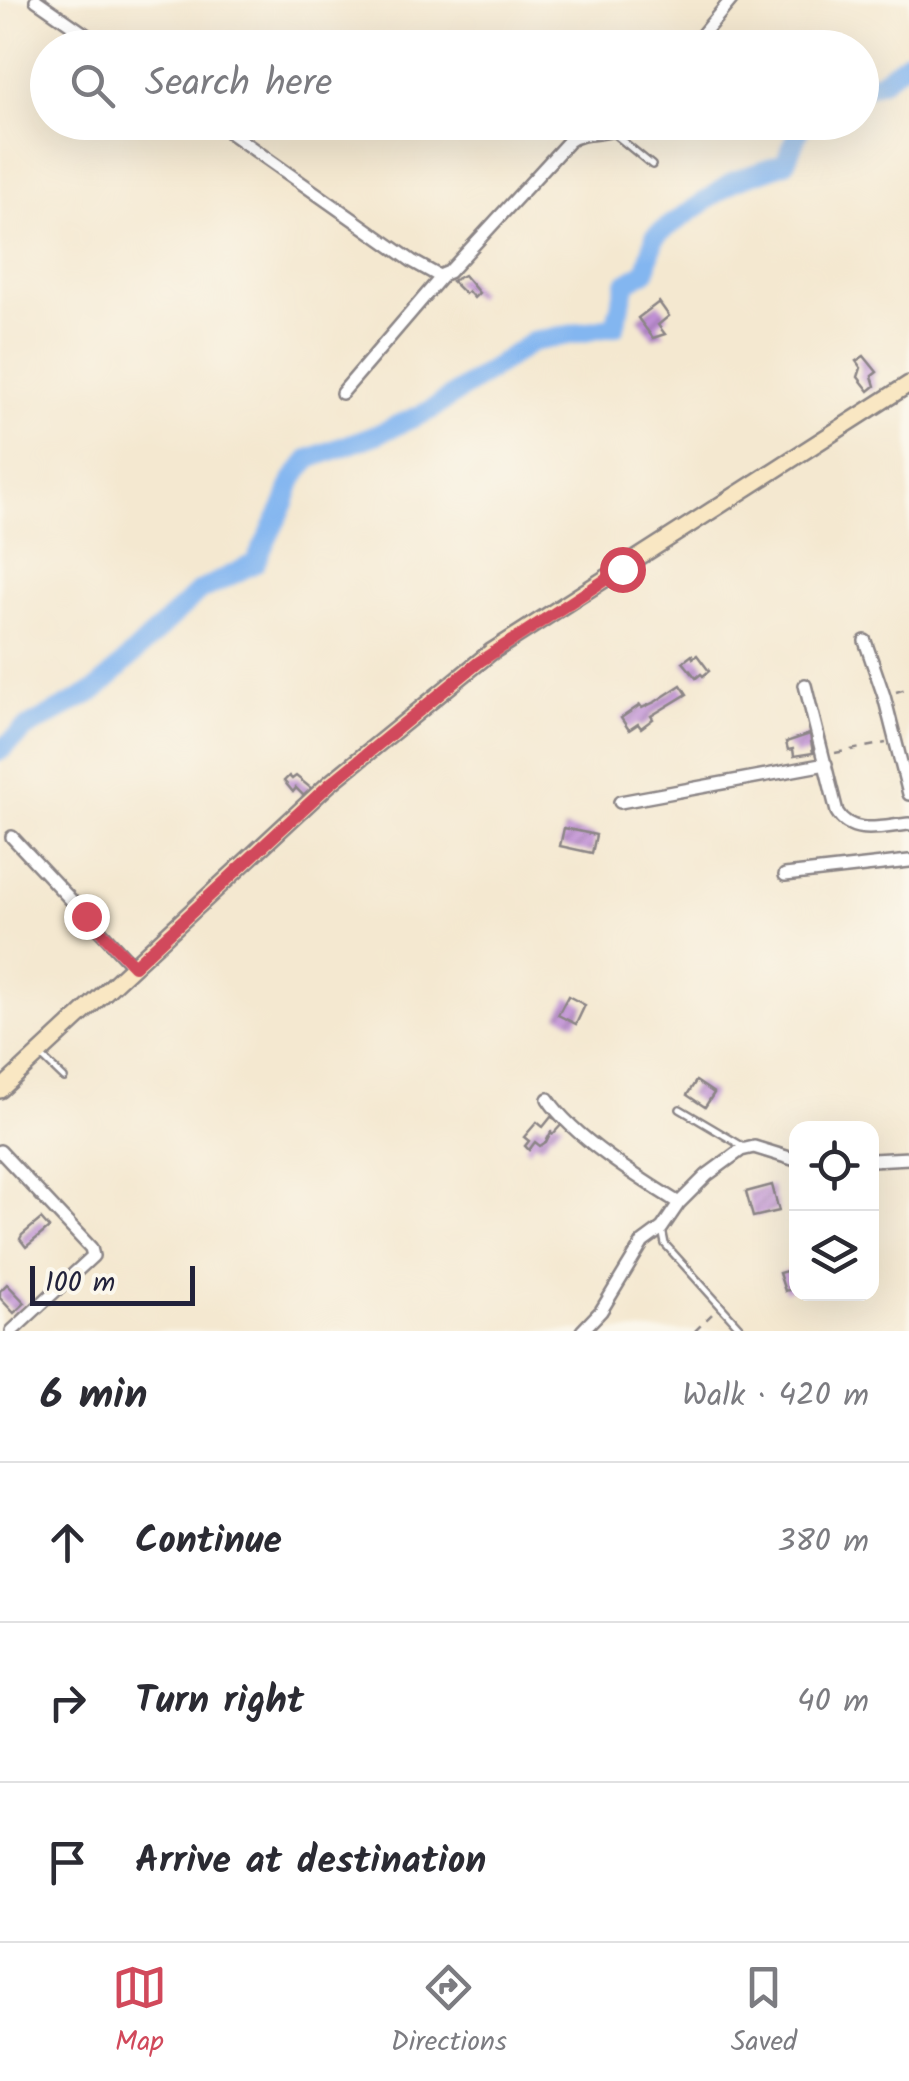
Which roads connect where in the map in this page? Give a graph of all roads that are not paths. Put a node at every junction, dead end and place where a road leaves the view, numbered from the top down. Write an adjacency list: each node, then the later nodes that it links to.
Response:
1 (36, 0): 3 (street)
2 (731, 0): 4 (street)
3 (79, 30)
4 (705, 30)
5 (241, 140): 9 (street)
6 (571, 140): 9 (street)
7 (621, 140): 8 (lane)
8 (652, 166)
9 (443, 276): 11 (street)
10 (909, 384): 21 (street)
11 (342, 393)
12 (864, 641): 15 (street)
13 (805, 685): 14 (street)
14 (824, 760): 16 (street); 17 (street)
15 (909, 794)
16 (620, 802)
17 (909, 824)
18 (12, 837): 21 (street)
19 (909, 861): 20 (street)
20 (785, 875)
21 (134, 966): 22 (street)
22 (38, 1054): 23 (lane); 24 (street)
23 (64, 1078)
24 (0, 1090)
25 (548, 1099): 32 (street)
26 (680, 1108): 27 (lane)
27 (746, 1148): 29 (street); 32 (street)
28 (0, 1152): 34 (street)
29 (789, 1157)
30 (909, 1158): 31 (street)
31 (879, 1160)
32 (678, 1203): 33 (street)
33 (662, 1228): 35 (street); 36 (lane)
34 (12, 1331)
35 (582, 1331)
36 (743, 1331)

